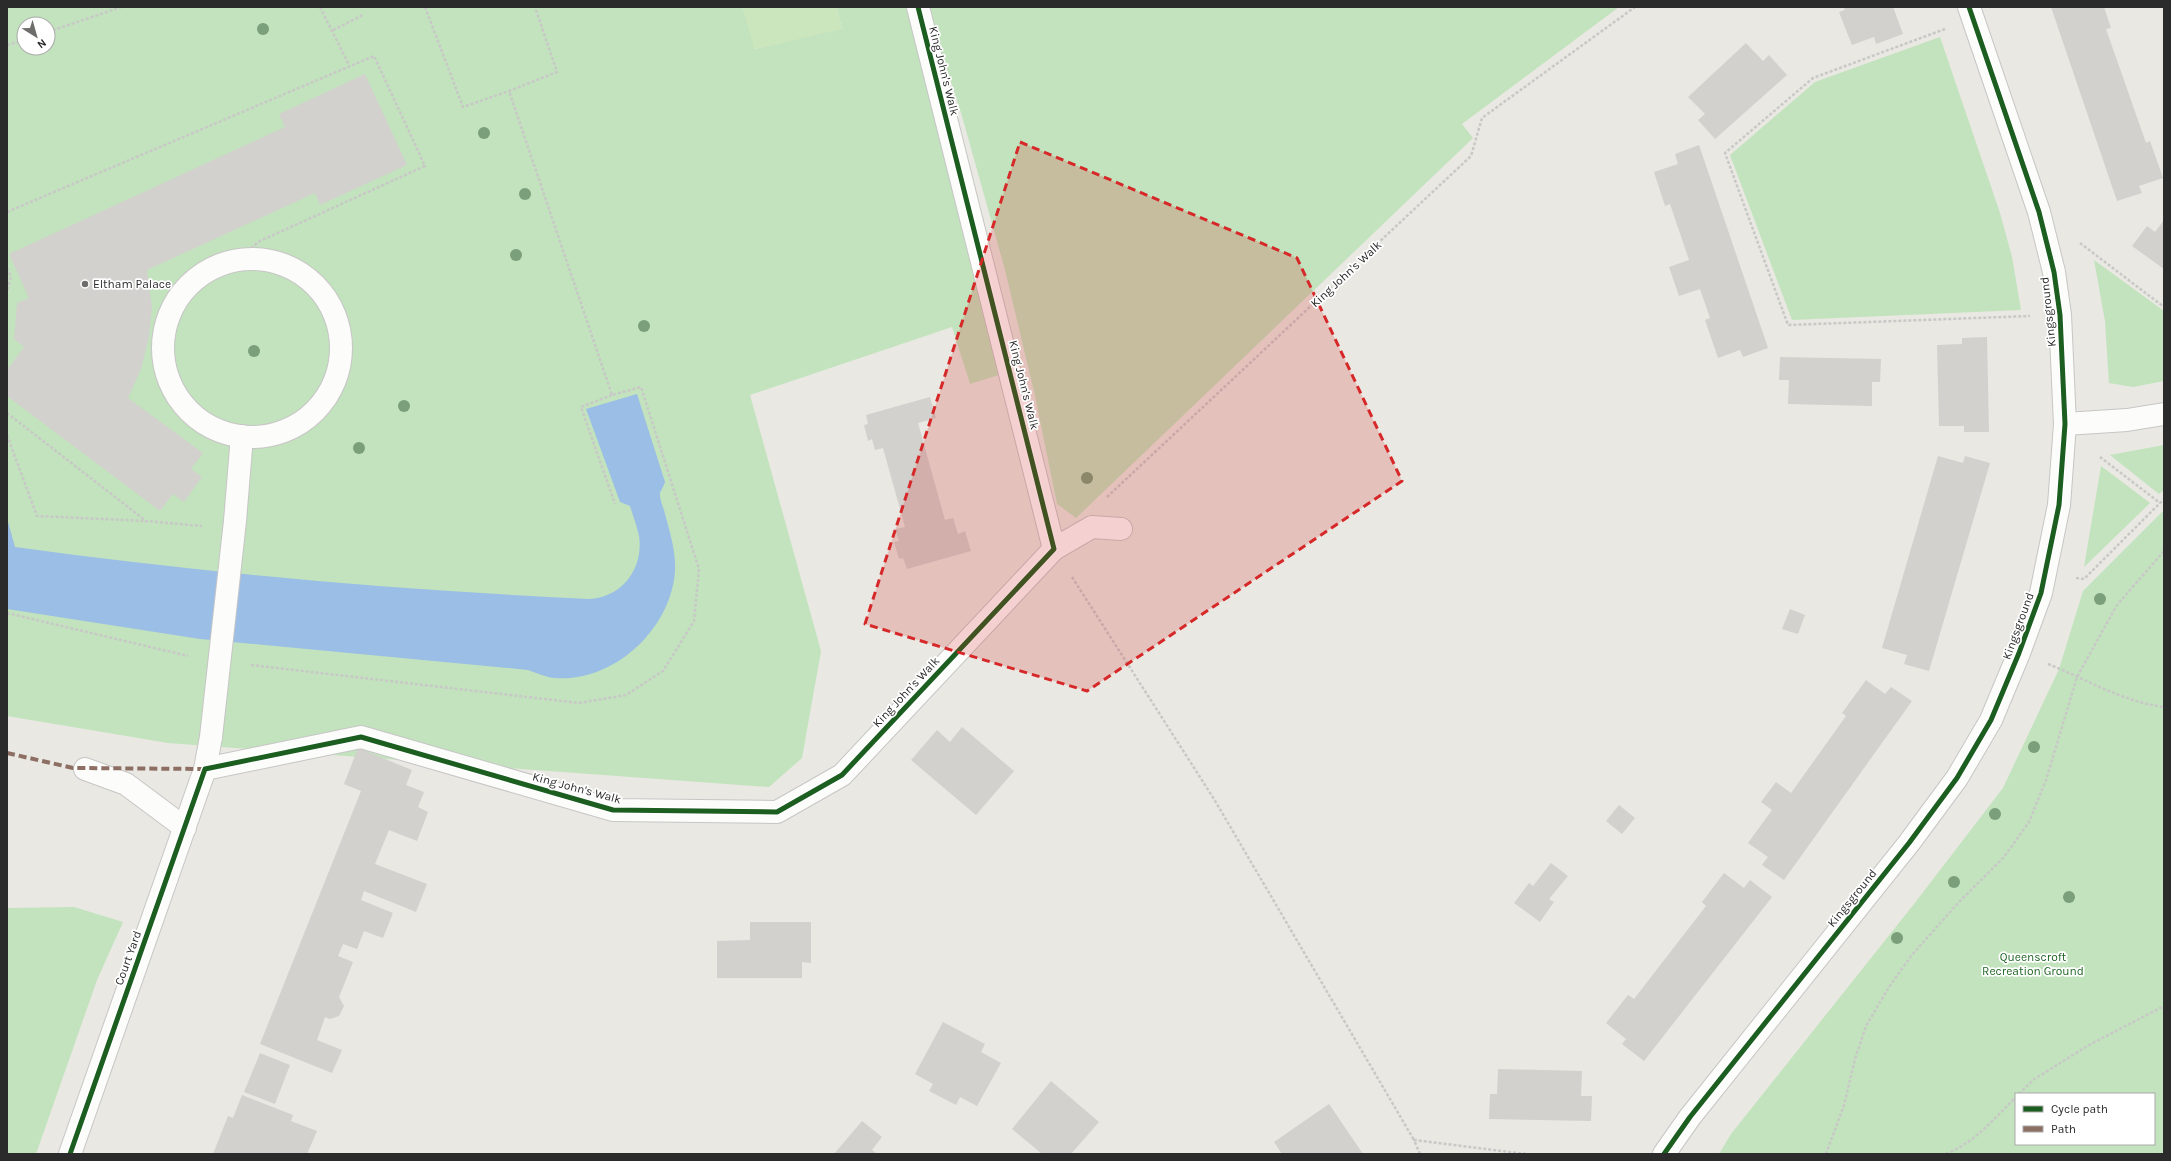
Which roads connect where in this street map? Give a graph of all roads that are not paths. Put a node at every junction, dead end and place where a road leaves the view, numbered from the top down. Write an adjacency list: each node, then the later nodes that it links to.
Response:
1 (918, 7): 7 (street, King John's Walk)
2 (1971, 13): 4 (street, Kingsground)
3 (2164, 414): 4 (street)
4 (2065, 424): 12 (street, Kingsground)
5 (242, 436): 5 (street); 9 (street, Court Yard, bridge)
6 (1121, 529): 7 (street)
7 (1054, 549): 9 (street, King John's Walk)
8 (85, 769): 10 (street)
9 (205, 769): 10 (street, Court Yard)
10 (185, 828): 11 (street, Court Yard)
11 (70, 1154)
12 (1664, 1154)

